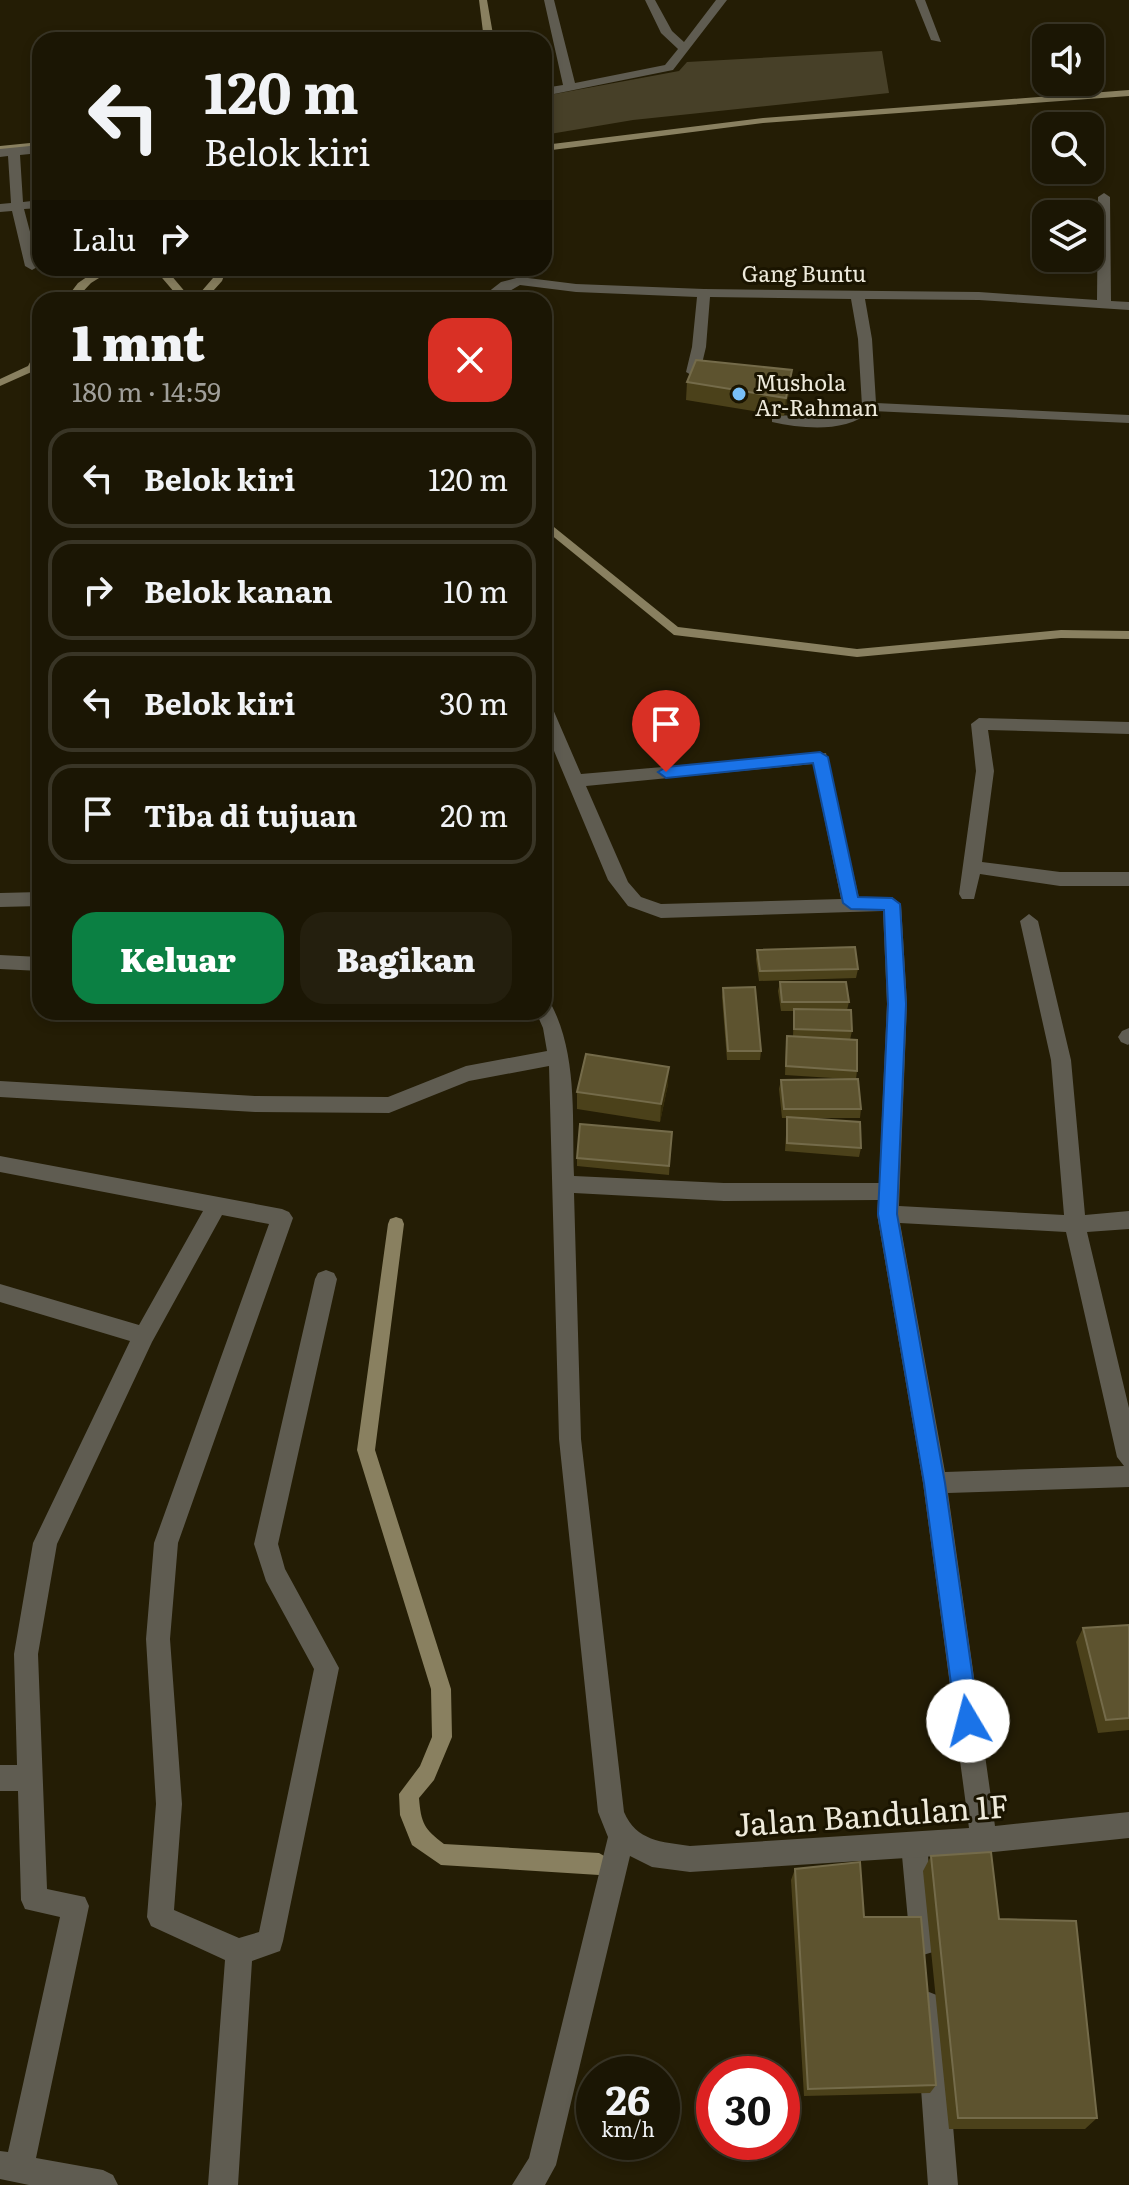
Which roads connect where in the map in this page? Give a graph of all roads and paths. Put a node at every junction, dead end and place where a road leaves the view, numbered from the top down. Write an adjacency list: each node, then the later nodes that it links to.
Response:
1 (549, 0): 7 (street)
2 (650, 0): 6 (street)
3 (722, 0): 6 (street)
4 (920, 0): 5 (street)
5 (937, 40)
6 (684, 48): 7 (street)
7 (570, 88): 8 (street)
8 (552, 91)
9 (32, 150): 10 (street)
10 (7, 152): 13 (street)
11 (1104, 197): 19 (street)
12 (32, 205): 13 (street)
13 (17, 206): 14 (street); 15 (street)
14 (0, 208)
15 (32, 266)
16 (496, 292): 17 (street, Gang Buntu)
17 (704, 293): 18 (street, Gang Buntu); 21 (street)
18 (857, 294): 19 (street, Gang Buntu); 22 (street)
19 (1104, 304): 20 (street, Gang Buntu)
20 (1129, 306)
21 (693, 372)
22 (869, 407): 23 (street); 24 (street)
23 (777, 419)
24 (1129, 419)
25 (552, 727): 27 (street)
26 (1129, 728): 28 (street)
27 (573, 781): 33 (street); 33 (street)
28 (973, 867): 29 (street); 30 (street)
29 (1129, 879)
30 (968, 894)
31 (32, 899): 32 (street)
32 (0, 900)
33 (851, 903): 42 (street)
34 (1029, 921): 46 (street)
35 (0, 962): 36 (street)
36 (32, 964)
37 (548, 1020): 38 (street)
38 (559, 1056): 39 (street); 41 (street)
39 (0, 1089)
40 (0, 1164): 43 (street)
41 (564, 1184): 42 (street); 56 (street)
42 (887, 1191): 44 (street)
43 (217, 1205): 49 (street); 59 (street)
44 (888, 1214): 46 (street); 52 (street)
45 (1129, 1220): 46 (street)
46 (1075, 1224): 50 (street)
47 (326, 1279): 59 (street)
48 (0, 1293): 49 (street)
49 (144, 1336): 54 (street)
50 (1129, 1457)
51 (1129, 1476): 52 (street)
52 (935, 1483): 57 (street)
53 (0, 1778): 54 (street)
54 (31, 1778): 60 (street)
55 (1129, 1825): 57 (street, Jalan Bandulan 1F)
56 (621, 1837): 58 (street, Jalan Bandulan 1F); 63 (street)
57 (984, 1840): 58 (street, Jalan Bandulan 1F)
58 (914, 1845): 64 (street)
59 (239, 1952): 62 (street)
60 (10, 2167): 61 (street)
61 (103, 2185)
62 (223, 2185)
63 (527, 2185)
64 (943, 2185)

